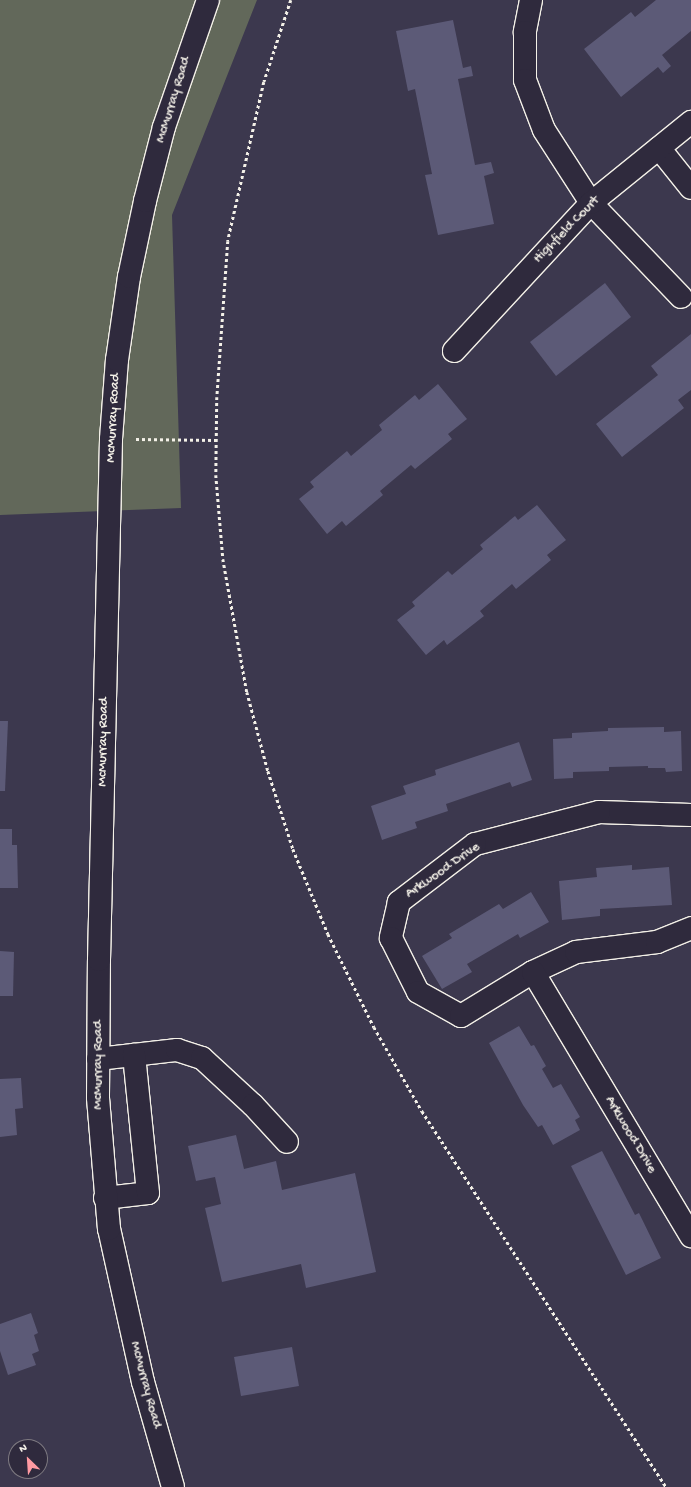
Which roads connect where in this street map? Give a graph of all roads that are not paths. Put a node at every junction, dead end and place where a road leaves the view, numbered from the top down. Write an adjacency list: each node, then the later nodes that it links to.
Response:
1 (208, 0): 13 (street, McMurray Road)
2 (531, 0): 6 (street)
3 (691, 122): 4 (street, Highfield Court)
4 (658, 148): 5 (street); 6 (street, Highfield Court)
5 (691, 188)
6 (591, 203): 7 (street); 8 (street, Highfield Court)
7 (681, 297)
8 (454, 351)
9 (691, 815): 11 (street, Arkwood Drive)
10 (691, 928): 11 (street, Arkwood Drive)
11 (533, 972): 16 (street, Arkwood Drive)
12 (134, 1055): 13 (street); 14 (street); 15 (street)
13 (98, 1059): 15 (street, McMurray Road)
14 (288, 1142)
15 (105, 1198): 17 (street, McMurray Road)
16 (691, 1236)
17 (173, 1487)

